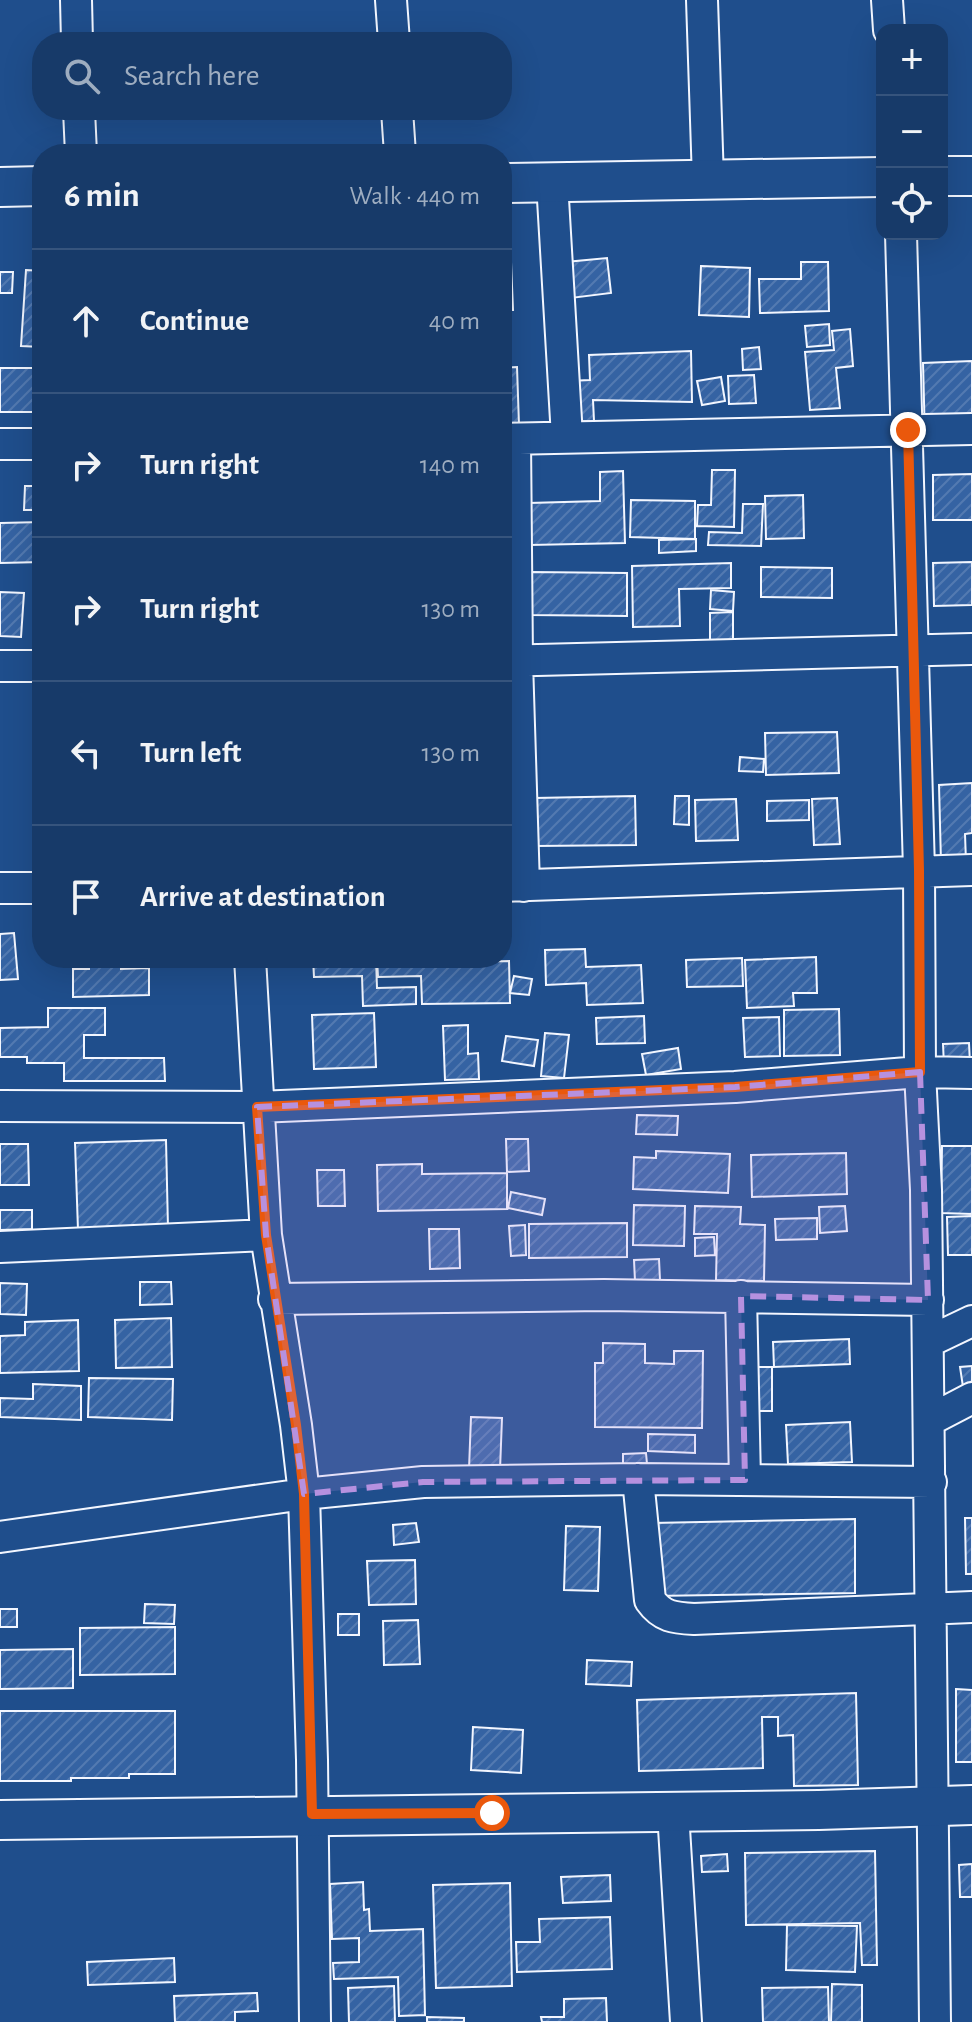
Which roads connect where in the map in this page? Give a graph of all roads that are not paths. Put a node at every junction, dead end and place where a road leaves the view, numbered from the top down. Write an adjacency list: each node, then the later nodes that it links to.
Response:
1 (76, 0): 6 (street)
2 (391, 0): 7 (street)
3 (702, 0): 15 (street)
4 (887, 0): 5 (street)
5 (889, 24)
6 (77, 32)
7 (393, 32)
8 (79, 120): 10 (street)
9 (398, 120): 11 (street)
10 (81, 144)
11 (399, 144)
12 (948, 176): 13 (street)
13 (972, 176)
14 (876, 177): 15 (street)
15 (708, 180): 16 (street)
16 (552, 182): 17 (street); 23 (street)
17 (512, 183)
18 (32, 186): 19 (street)
19 (0, 187)
20 (901, 240): 22 (street)
21 (972, 429): 22 (street)
22 (908, 430): 23 (street); 28 (street)
23 (567, 437): 24 (street)
24 (512, 439)
25 (0, 444): 26 (street)
26 (32, 444)
27 (972, 649): 28 (street)
28 (912, 650): 29 (street); 33 (street)
29 (512, 661)
30 (0, 666): 31 (street)
31 (32, 666)
32 (512, 830): 35 (street)
33 (919, 870): 34 (street); 35 (street); 39 (street)
34 (972, 870)
35 (513, 886)
36 (0, 888): 37 (street)
37 (32, 888)
38 (250, 968): 42 (street)
39 (920, 1072): 40 (street); 42 (street); 47 (street)
40 (972, 1073)
41 (0, 1106): 42 (street)
42 (257, 1107): 43 (street)
43 (266, 1235): 44 (street); 46 (street)
44 (0, 1247)
45 (741, 1296): 46 (street); 47 (street); 53 (street)
46 (274, 1299): 55 (street)
47 (928, 1300): 49 (street)
48 (972, 1321): 49 (street)
49 (928, 1342): 51 (street)
50 (972, 1398): 51 (street)
51 (930, 1420): 54 (street)
52 (638, 1479): 53 (street); 55 (street); 58 (street)
53 (745, 1480): 54 (street)
54 (931, 1482): 58 (street)
55 (304, 1494): 56 (street); 62 (street)
56 (0, 1537)
57 (972, 1607): 58 (street)
58 (931, 1608): 60 (street)
59 (972, 1805): 60 (street)
60 (934, 1806): 61 (street); 66 (street)
61 (673, 1812): 62 (street); 65 (street)
62 (312, 1814): 63 (street); 64 (street)
63 (0, 1820)
64 (315, 2022)
65 (686, 2022)
66 (935, 2022)

